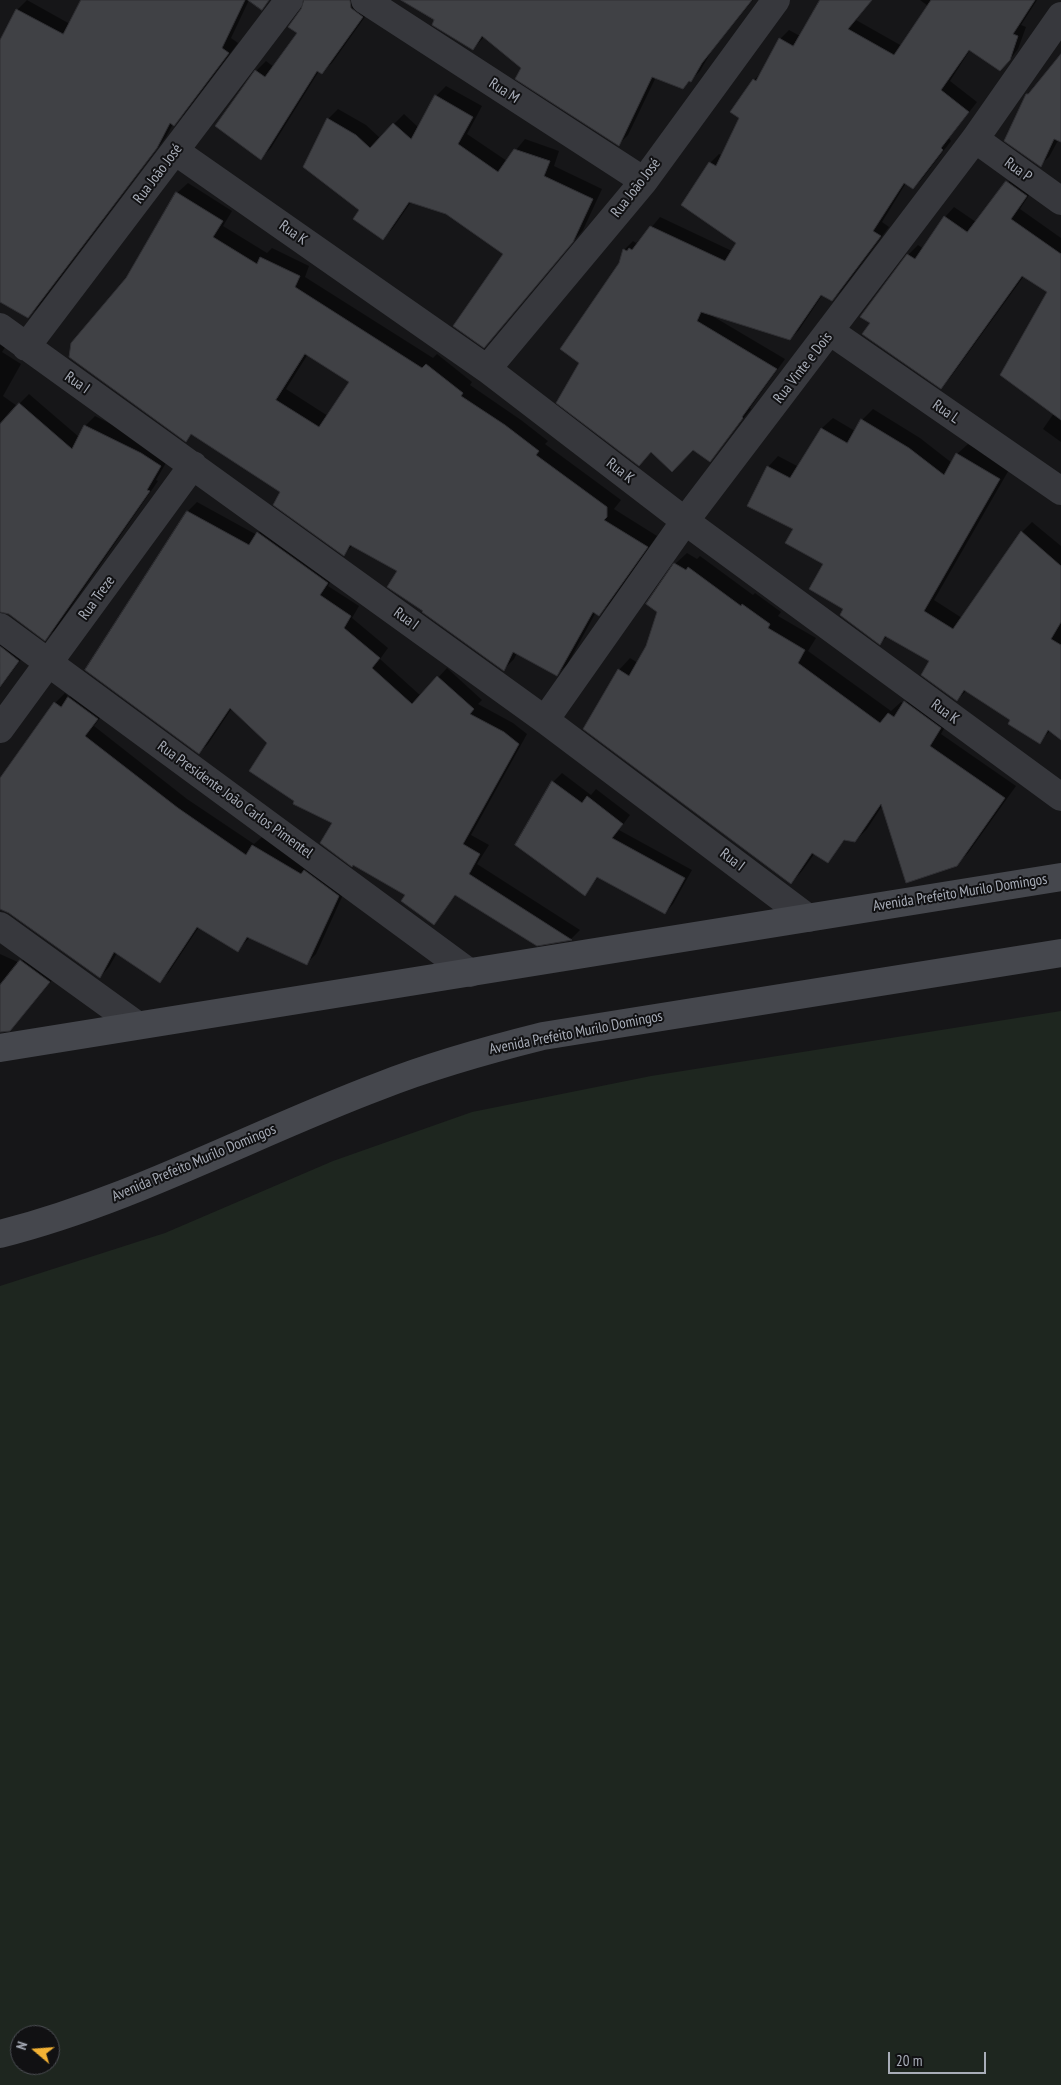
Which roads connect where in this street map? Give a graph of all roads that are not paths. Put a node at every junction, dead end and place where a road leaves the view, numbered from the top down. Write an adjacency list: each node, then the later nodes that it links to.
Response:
1 (289, 0): 6 (street, Rua João José)
2 (365, 0): 7 (street, Rua M)
3 (776, 0): 7 (street, Rua João José)
4 (1061, 16): 5 (street, Rua Vinte e Dois)
5 (975, 139): 8 (street, Rua P); 10 (street, Rua Vinte e Dois)
6 (176, 151): 11 (street, Rua João José); 12 (street, Rua K)
7 (644, 181): 12 (street, Rua João José)
8 (1061, 200)
9 (0, 328): 11 (street, Rua I)
10 (831, 332): 14 (street, Rua L); 15 (street, Rua Vinte e Dois)
11 (26, 347): 13 (street, Rua I)
12 (487, 369): 15 (street, Rua K)
13 (193, 466): 17 (street, Rua Treze); 18 (street, Rua I)
14 (1061, 492)
15 (685, 521): 18 (street, Rua Vinte e Dois); 20 (street, Rua K)
16 (0, 627): 17 (street, Rua Presidente João Carlos Pimentel)
17 (49, 664): 19 (street, Rua Treze); 25 (street, Rua Presidente João Carlos Pimentel)
18 (546, 720): 22 (street, Rua I)
19 (0, 729)
20 (1061, 797)
21 (1061, 876): 22 (main road, Avenida Prefeito Murilo Domingos)
22 (808, 918): 25 (main road, Avenida Prefeito Murilo Domingos)
23 (0, 926): 26 (street)
24 (1061, 953): 28 (main road, Avenida Prefeito Murilo Domingos)
25 (470, 973): 26 (main road, Avenida Prefeito Murilo Domingos)
26 (137, 1025): 27 (main road, Avenida Prefeito Murilo Domingos)
27 (0, 1048)
28 (0, 1234)

